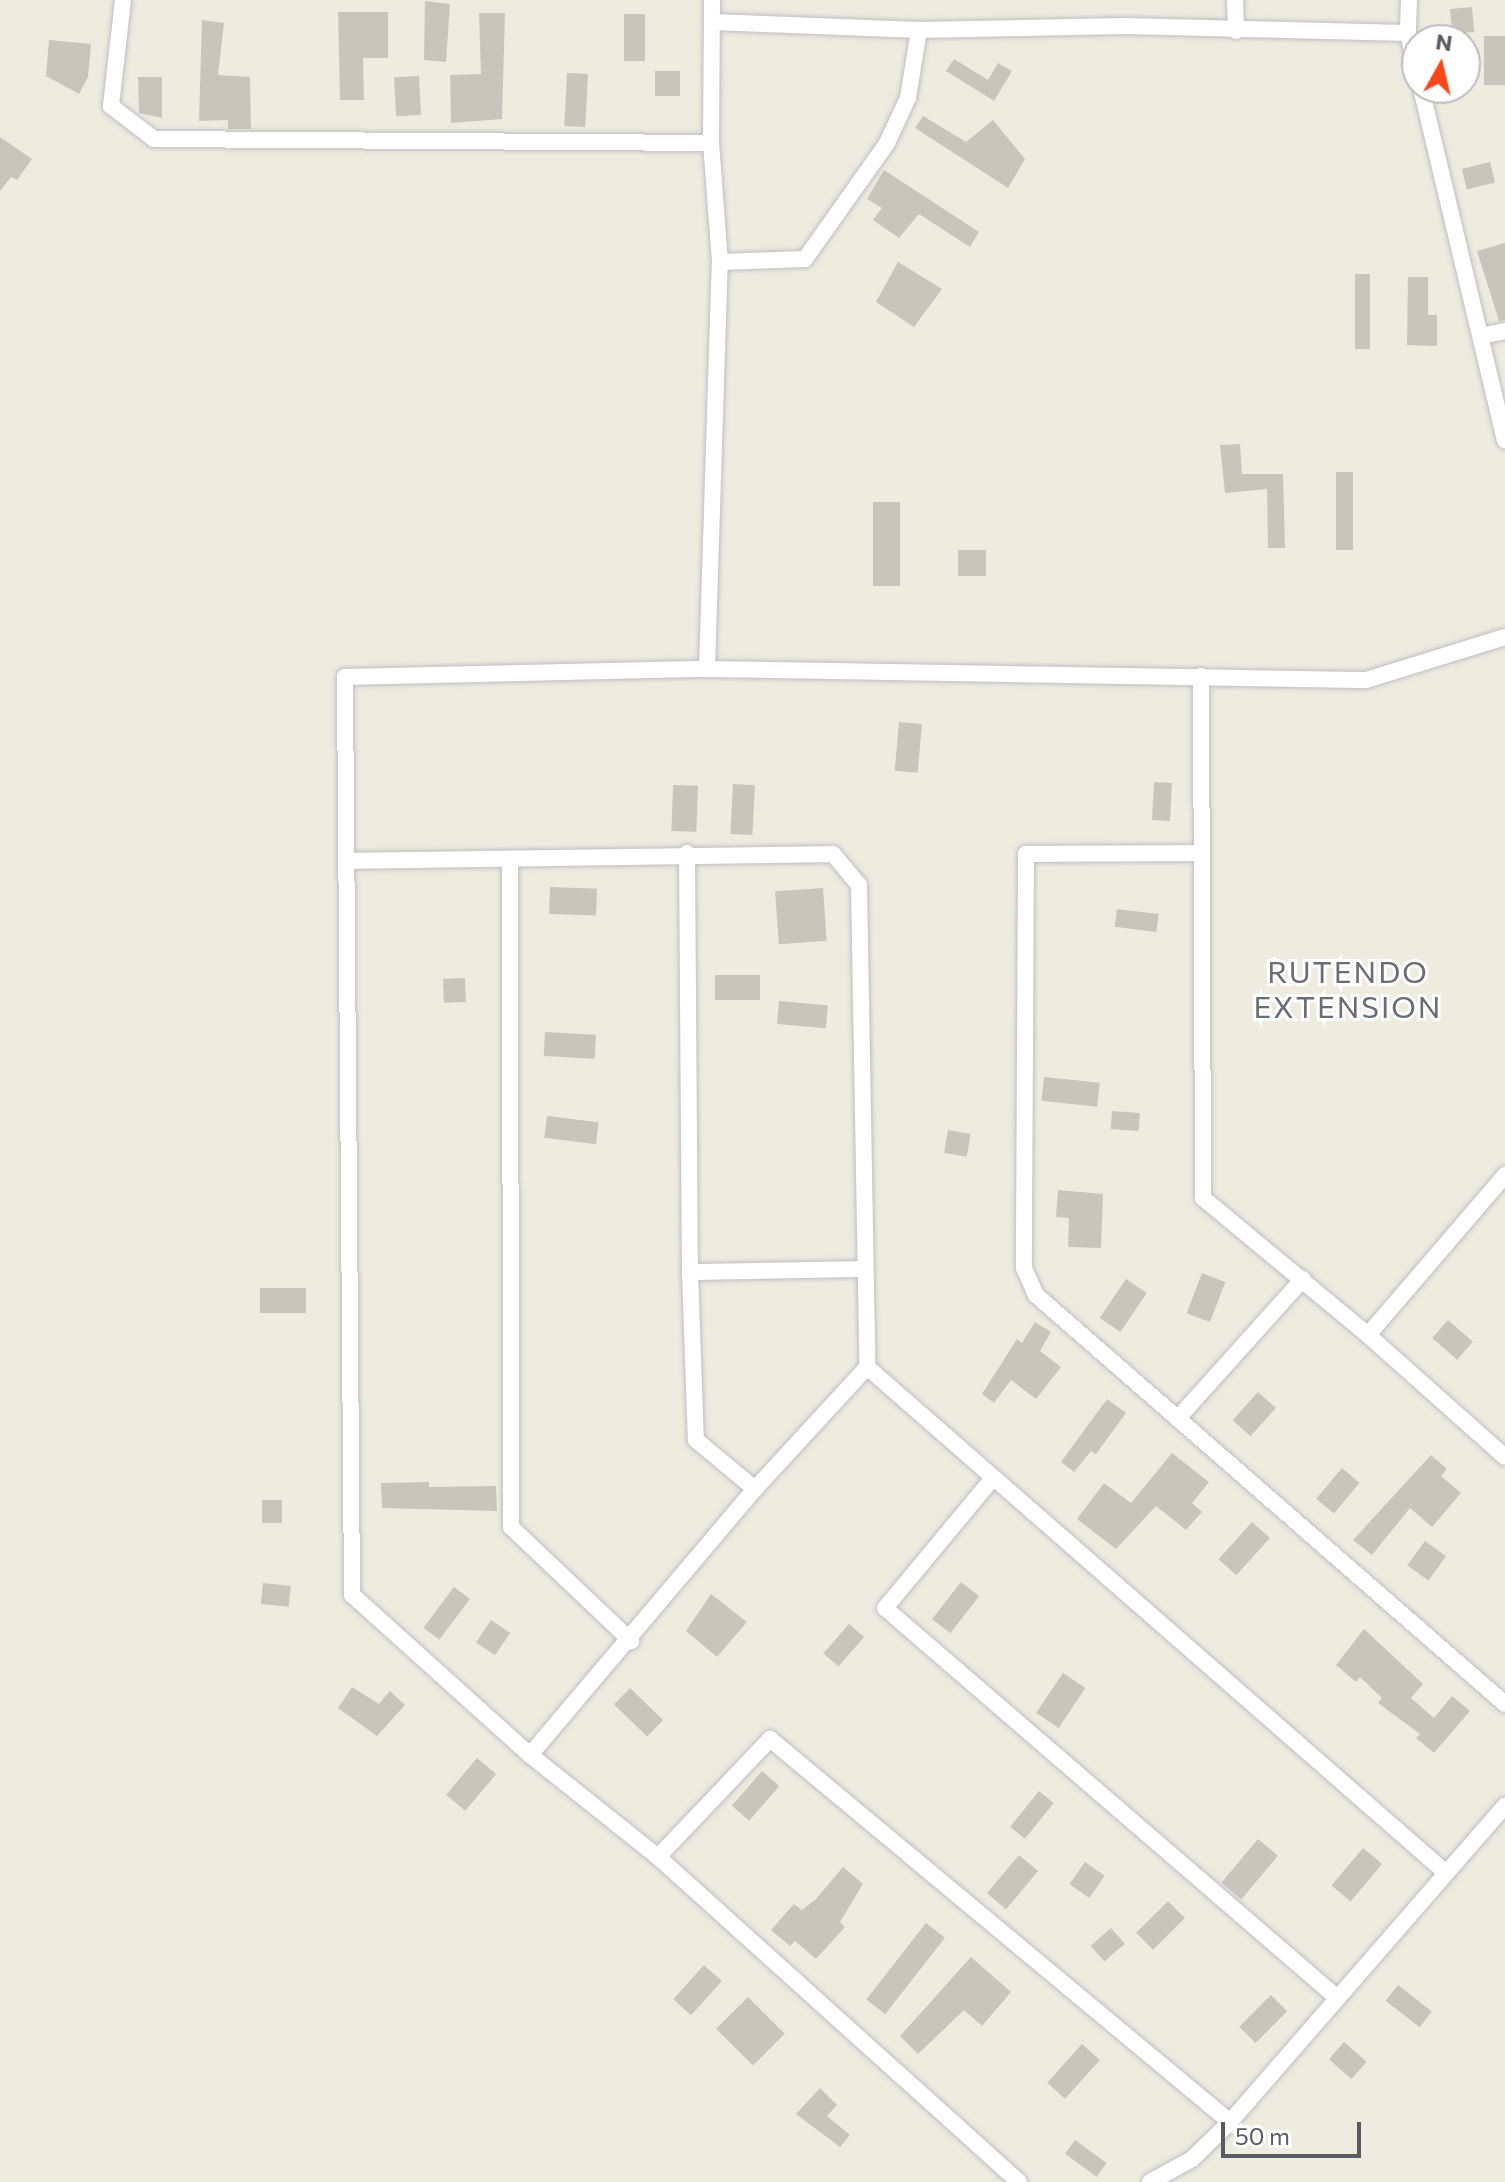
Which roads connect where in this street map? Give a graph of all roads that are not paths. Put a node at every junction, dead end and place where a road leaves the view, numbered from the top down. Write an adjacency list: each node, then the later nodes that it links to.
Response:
1 (123, 0): 11 (street)
2 (712, 0): 5 (street)
3 (1235, 0): 8 (street)
4 (1409, 0): 6 (street)
5 (713, 22): 7 (street); 11 (street)
6 (1408, 24)
7 (919, 30): 8 (street); 12 (street)
8 (1236, 31): 9 (street)
9 (1401, 33)
10 (1424, 104): 14 (street)
11 (711, 143): 12 (street)
12 (720, 262): 17 (street)
13 (1505, 331): 14 (street)
14 (1481, 336): 15 (street)
15 (1505, 440)
16 (1505, 637): 18 (street)
17 (707, 669): 18 (street); 22 (street)
18 (1201, 676): 20 (street)
19 (687, 853): 21 (street); 24 (street); 25 (street)
20 (1201, 853): 26 (street); 29 (street)
21 (510, 860): 22 (street); 33 (street)
22 (346, 861): 35 (street)
23 (1505, 1175): 27 (street)
24 (861, 1269): 25 (street); 28 (street)
25 (690, 1272): 32 (street)
26 (1303, 1279): 27 (street); 29 (street)
27 (1368, 1335): 30 (street)
28 (867, 1367): 31 (street); 32 (street)
29 (1180, 1416): 34 (street)
30 (1503, 1452)
31 (993, 1478): 38 (street); 39 (street)
32 (755, 1489): 33 (street)
33 (631, 1641): 35 (street)
34 (1505, 1704)
35 (530, 1755): 37 (street)
36 (1505, 1806): 38 (street)
37 (658, 1857): 40 (street); 41 (street)
38 (1445, 1872): 39 (street)
39 (1335, 1996): 40 (street)
40 (1230, 2122): 42 (street)
41 (1019, 2182)
42 (1150, 2182)

